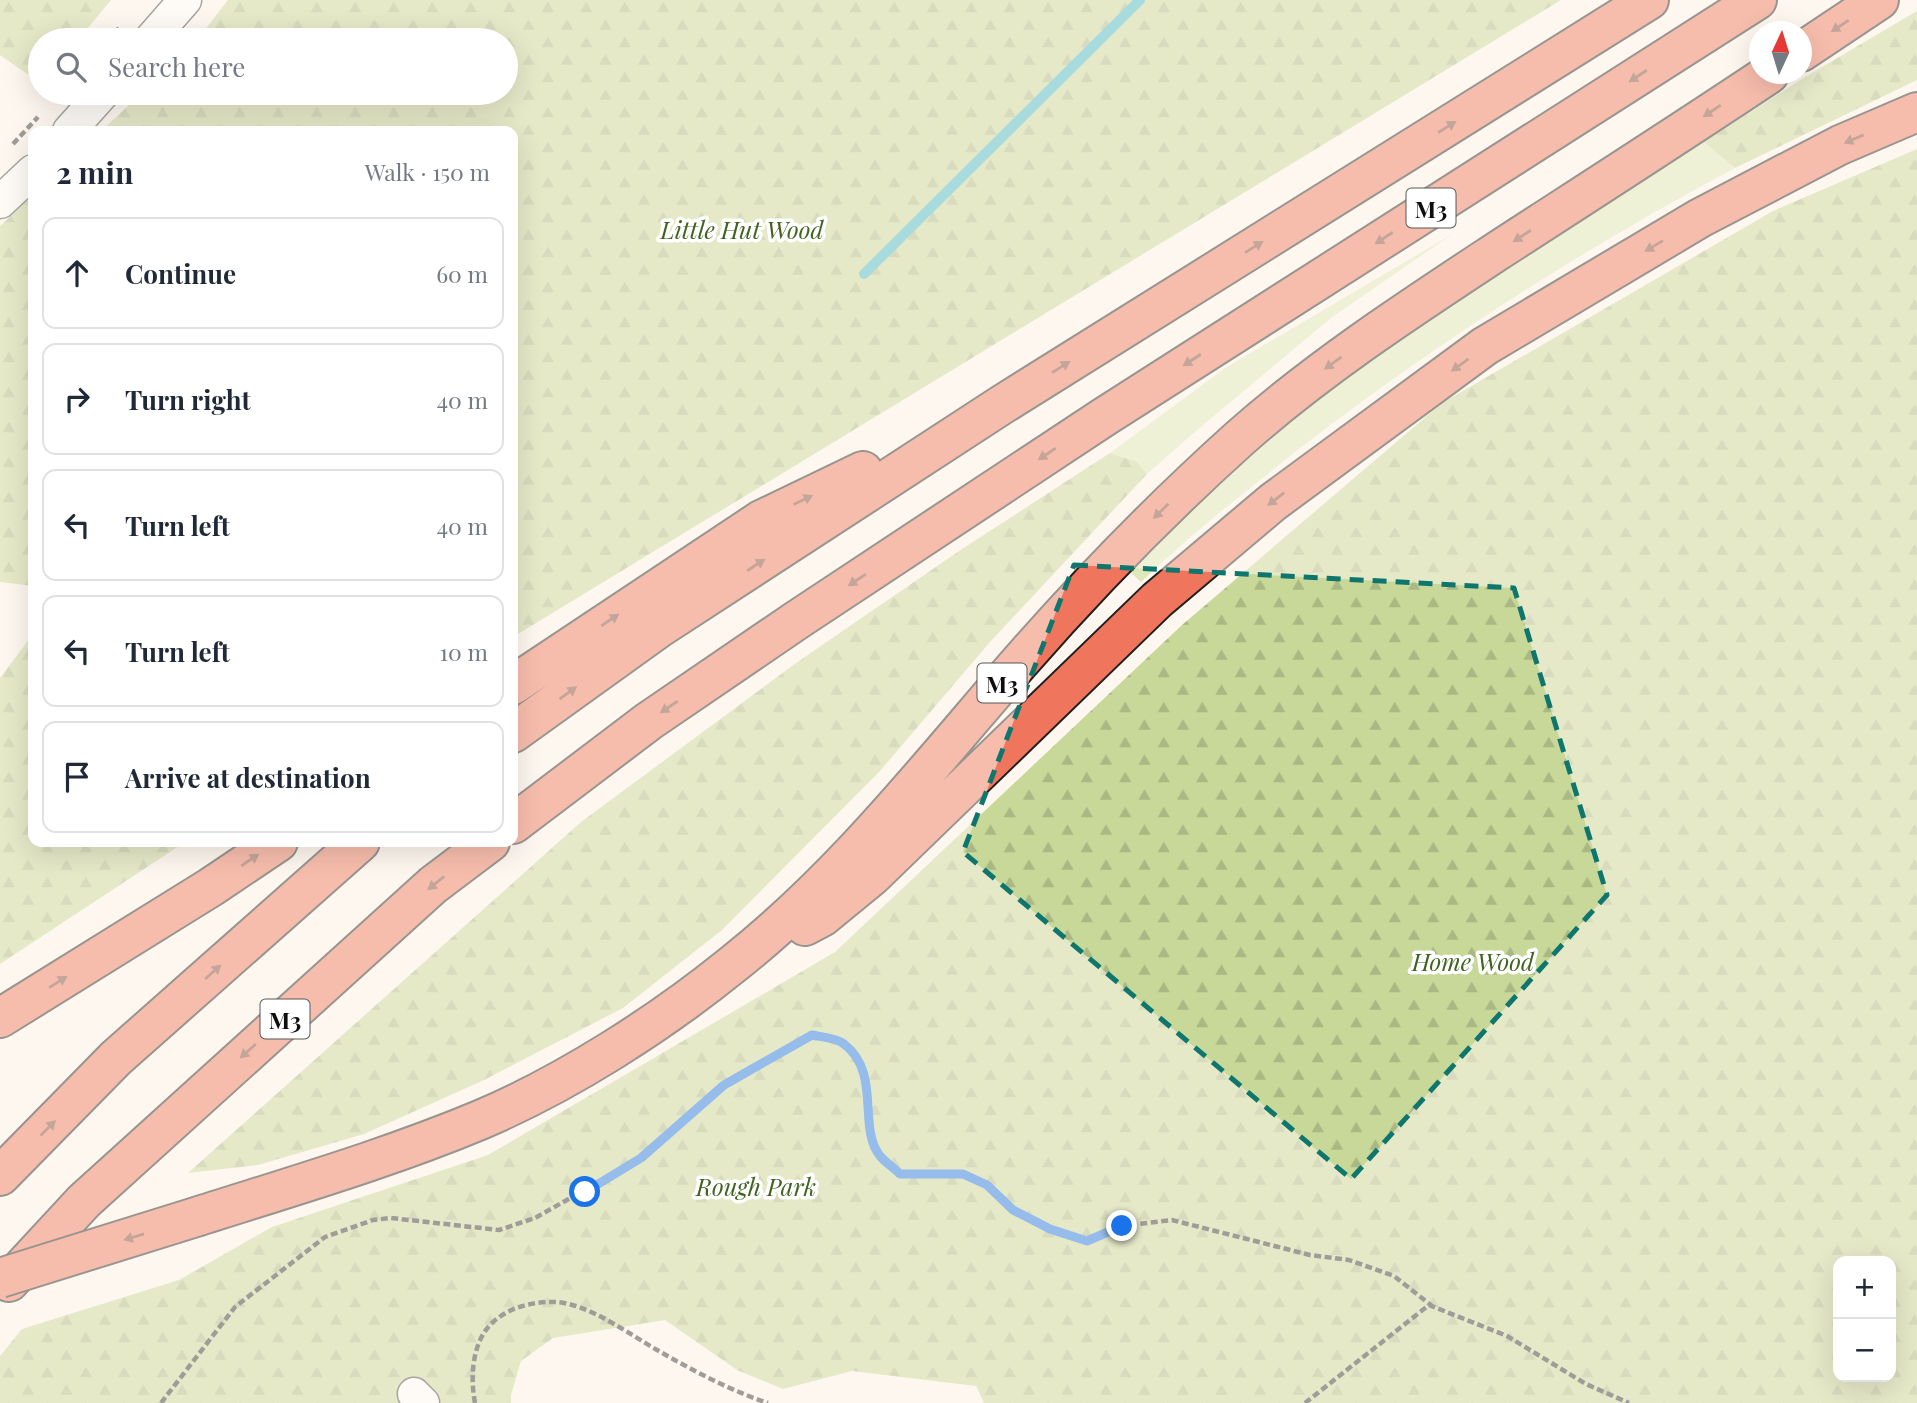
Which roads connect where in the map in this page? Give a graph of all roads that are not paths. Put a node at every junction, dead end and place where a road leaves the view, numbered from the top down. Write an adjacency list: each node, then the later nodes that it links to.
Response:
1 (185, 0): 5 (street)
2 (1649, 0): 13 (highway, M3, one-way to 2)
3 (1758, 0): 16 (highway, M3, one-way to 16)
4 (1879, 0): 6 (highway, one-way to 6)
5 (160, 28)
6 (1812, 45)
7 (1754, 84): 20 (highway, M3, one-way to 20)
8 (92, 105): 10 (street)
9 (1917, 112): 20 (highway, M3, one-way to 20)
10 (73, 126)
11 (28, 176): 12 (street)
12 (0, 202)
13 (1003, 404): 14 (highway, M3, one-way to 13); 15 (highway, M3, one-way to 13)
14 (518, 682)
15 (518, 729)
16 (518, 820)
17 (271, 847): 21 (highway, one-way to 17)
18 (354, 847): 22 (highway, one-way to 18)
19 (484, 847): 24 (highway, M3, one-way to 24)
20 (734, 964): 23 (highway, M3, one-way to 23, bridge)
21 (0, 1018)
22 (0, 1176)
23 (0, 1278)
24 (0, 1292)

